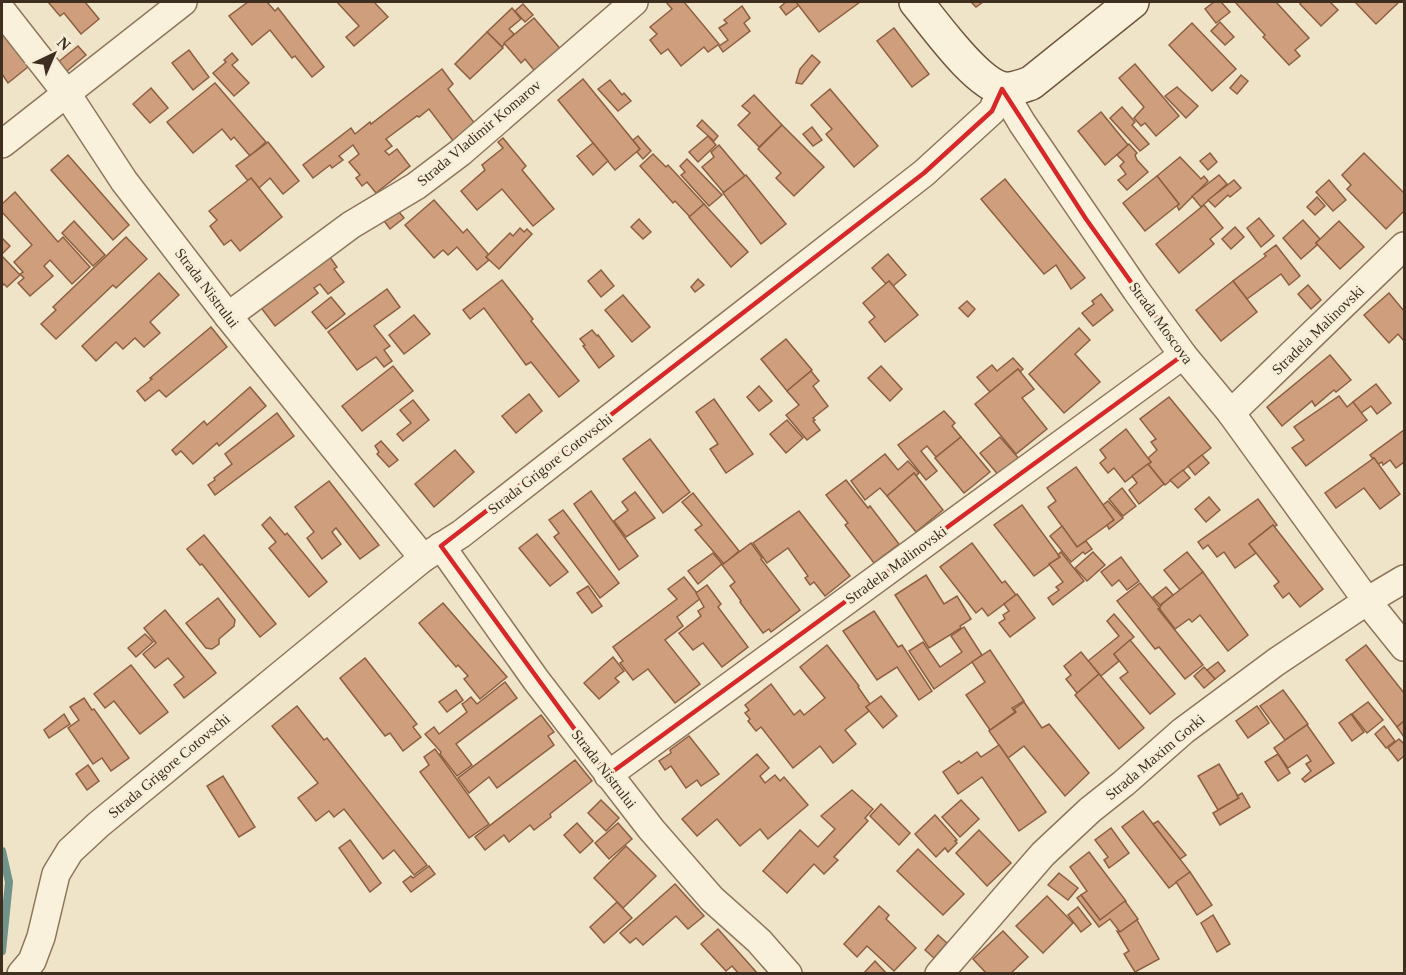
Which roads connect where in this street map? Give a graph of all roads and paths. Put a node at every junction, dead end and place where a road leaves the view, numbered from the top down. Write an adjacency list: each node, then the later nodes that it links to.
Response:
1 (183, 2): 7 (street)
2 (634, 2): 10 (street, Strada Vladimir Komarov)
3 (916, 2): 6 (street, Strada Moscova)
4 (1132, 2): 6 (street)
5 (2, 11): 7 (street, Strada Nistrului)
6 (1002, 88): 11 (street, Strada Moscova); 13 (street, Strada Grigore Cotovschi)
7 (68, 94): 8 (street); 10 (street, Strada Nistrului)
8 (2, 144)
9 (1404, 246): 12 (street, Stradela Malinovski)
10 (228, 316): 13 (street, Strada Nistrului)
11 (1183, 355): 12 (street, Strada Moscova); 17 (street, Stradela Malinovski)
12 (1231, 413): 15 (street, Strada Moscova)
13 (432, 552): 17 (street, Strada Nistrului); 18 (street, Strada Grigore Cotovschi)
14 (1404, 579): 15 (street, Strada Maxim Gorki)
15 (1367, 601): 16 (street, Strada Moscova); 20 (street, Strada Maxim Gorki)
16 (1404, 648)
17 (608, 776): 19 (street, Strada Nistrului)
18 (21, 974)
19 (788, 974)
20 (939, 974)

